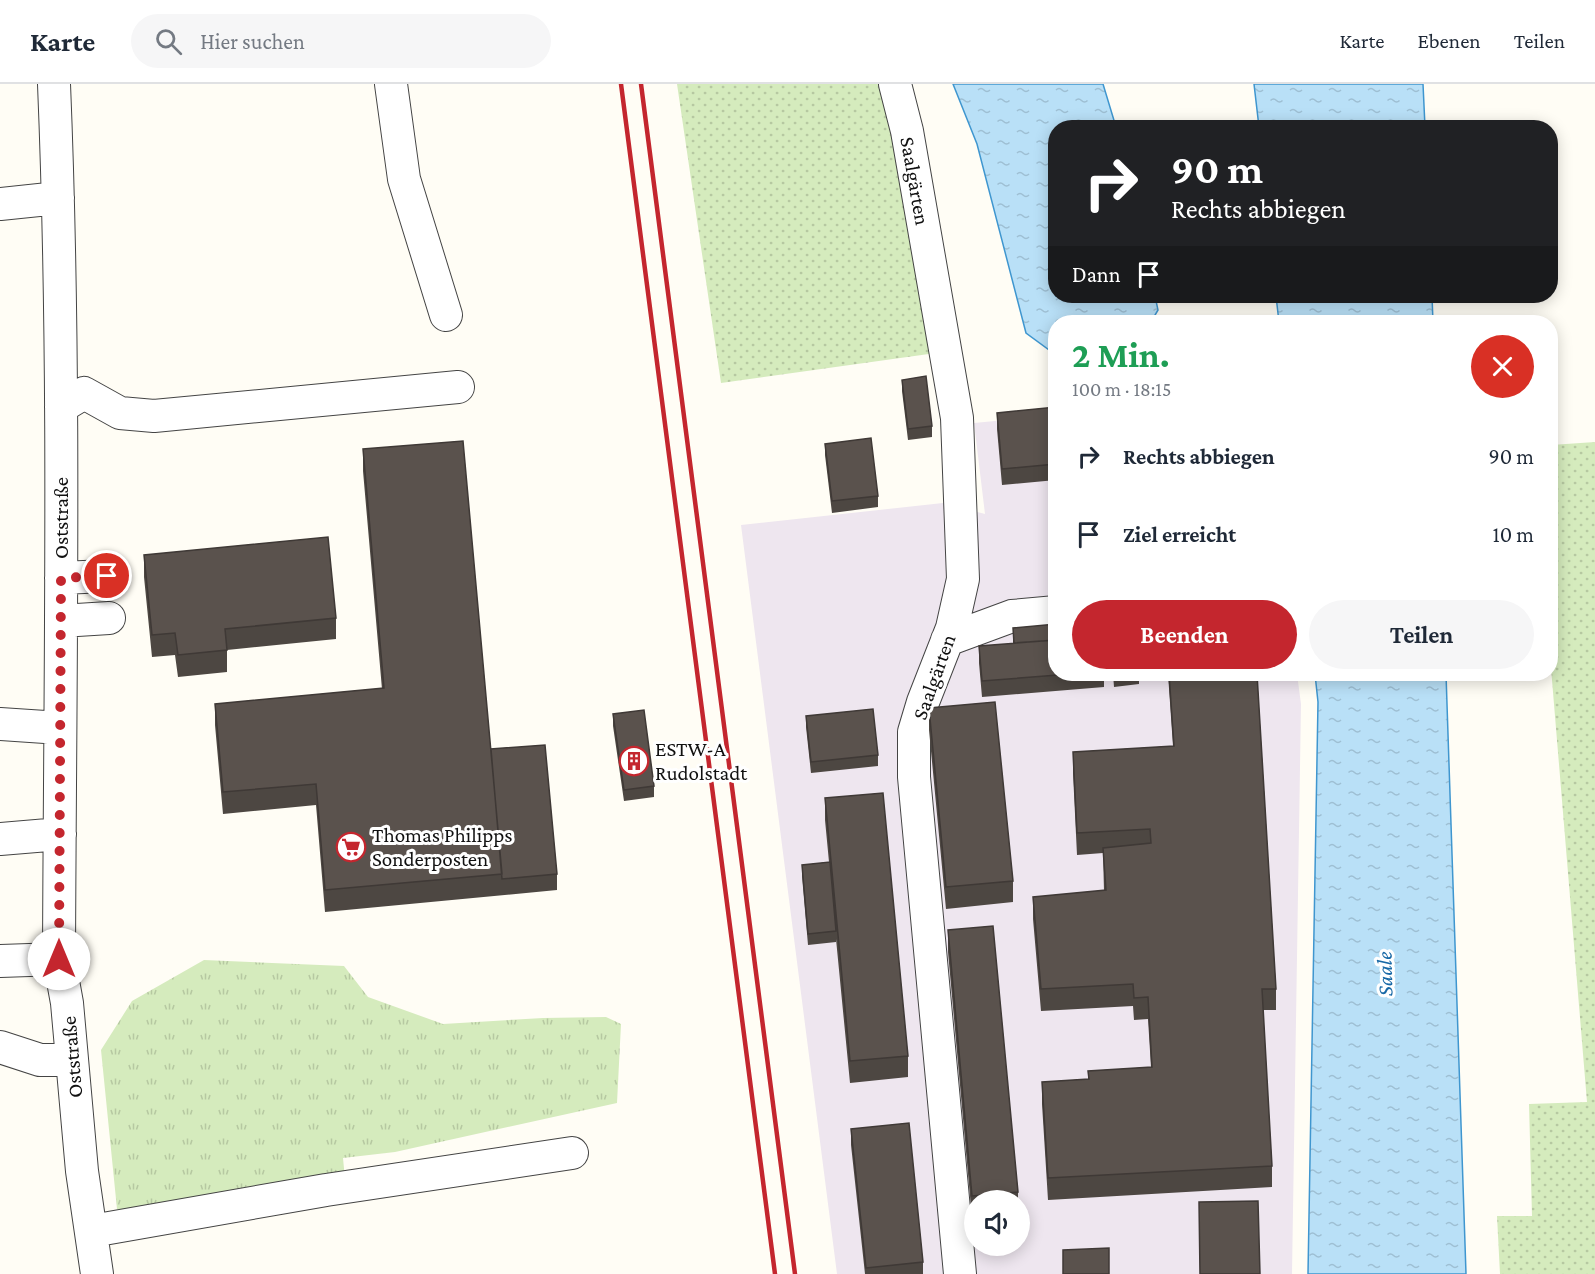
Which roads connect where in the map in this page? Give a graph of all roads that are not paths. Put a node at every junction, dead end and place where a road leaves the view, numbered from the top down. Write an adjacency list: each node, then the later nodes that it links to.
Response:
1 (54, 84): 4 (street, Oststraße)
2 (391, 84): 6 (street)
3 (895, 84): 14 (street, Saalgärten)
4 (58, 198): 5 (street); 8 (street, Oststraße)
5 (0, 204)
6 (447, 315)
7 (458, 387): 8 (street)
8 (61, 407): 10 (street, Oststraße)
9 (107, 576): 10 (street)
10 (61, 578): 13 (street, Oststraße)
11 (1048, 613): 14 (street)
12 (109, 618): 13 (street)
13 (61, 621): 16 (street, Oststraße)
14 (947, 640): 26 (street, Saalgärten)
15 (0, 724): 16 (street)
16 (60, 728): 17 (street, Oststraße)
17 (60, 834): 18 (street); 19 (street, Oststraße)
18 (0, 839)
19 (59, 959): 20 (street); 22 (street, Oststraße)
20 (0, 961)
21 (0, 1047): 22 (street)
22 (72, 1060): 24 (street, Oststraße)
23 (572, 1153): 24 (street)
24 (92, 1231): 25 (street, Oststraße)
25 (98, 1274)
26 (960, 1274)

